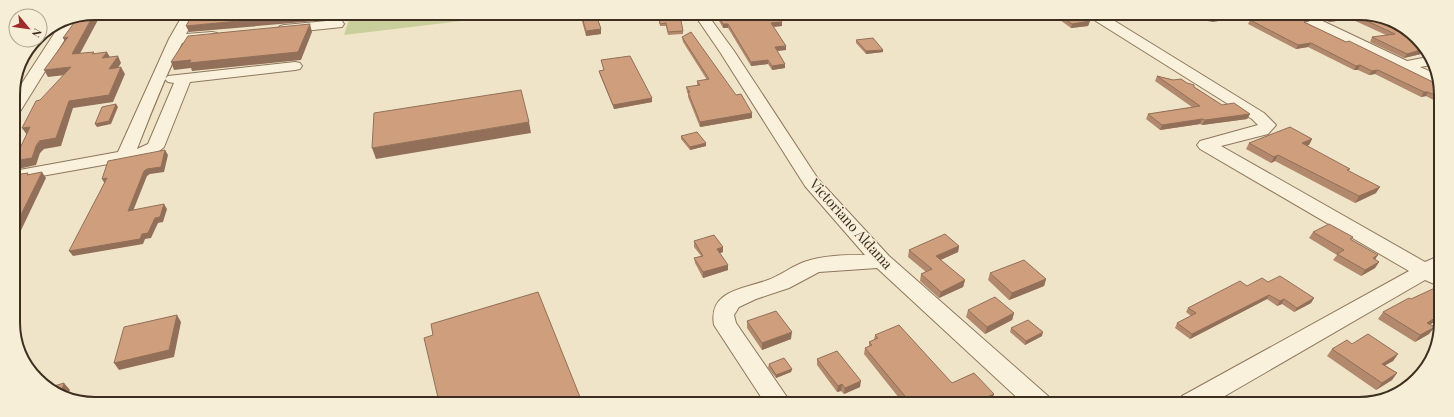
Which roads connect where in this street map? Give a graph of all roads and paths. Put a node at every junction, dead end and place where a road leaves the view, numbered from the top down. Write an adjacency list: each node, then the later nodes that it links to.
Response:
1 (187, 20): 9 (street)
2 (704, 20): 19 (street, Victoriano Aldama)
3 (1104, 20): 20 (street)
4 (1310, 20): 12 (street)
5 (337, 24): 7 (street)
6 (66, 27): 16 (street)
7 (276, 30)
8 (222, 35): 9 (street)
9 (176, 39): 15 (street)
10 (1426, 62): 12 (street)
11 (295, 66): 13 (street)
12 (1404, 66): 14 (street)
13 (184, 78): 15 (street); 17 (street)
14 (1432, 79)
15 (155, 81): 17 (street)
16 (20, 99)
17 (124, 156): 18 (street)
18 (20, 175)
19 (882, 261): 21 (street); 22 (street, Victoriano Aldama)
20 (1434, 271): 23 (street)
21 (775, 397)
22 (1032, 397)
23 (1204, 397)

